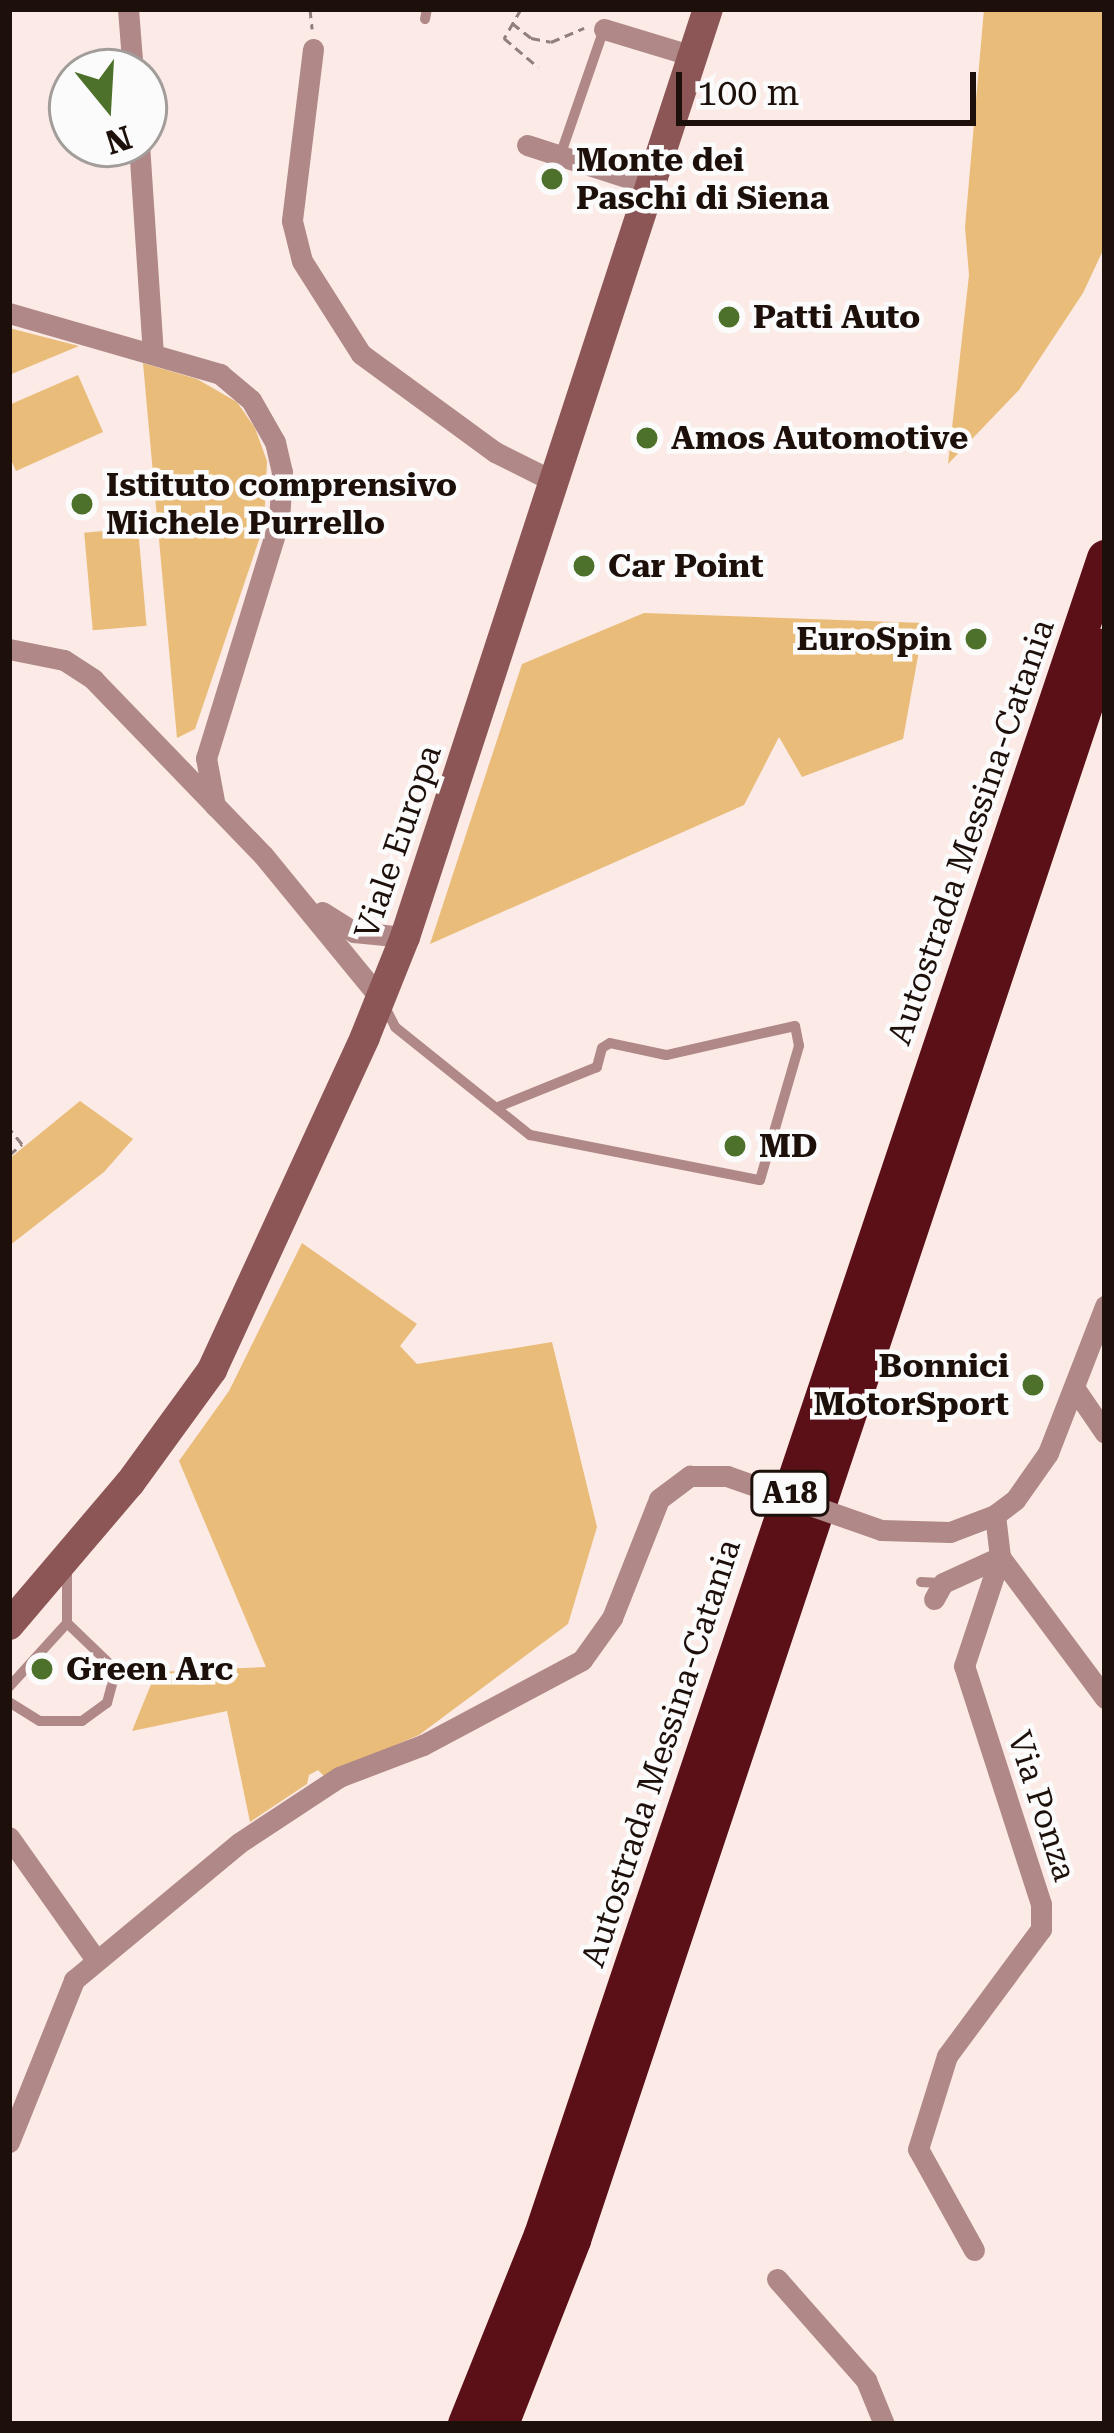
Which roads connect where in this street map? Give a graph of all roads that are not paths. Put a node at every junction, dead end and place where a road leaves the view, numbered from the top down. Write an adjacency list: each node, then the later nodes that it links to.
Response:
1 (128, 9): 4 (street)
2 (708, 9): 6 (main road, Viale Europa)
3 (604, 29): 6 (street); 8 (lane)
4 (131, 48)
5 (313, 49): 13 (street)
6 (693, 56): 10 (main road, Viale Europa)
7 (526, 146): 8 (street)
8 (560, 157): 10 (street)
9 (141, 168): 12 (street)
10 (651, 185): 13 (main road, Viale Europa)
11 (9, 313): 12 (street)
12 (153, 353): 18 (street)
13 (555, 482): 22 (main road, Viale Europa)
14 (1105, 558): 43 (highway, Autostrada Messina-Catania / A18)
15 (1105, 608): 42 (highway)
16 (1105, 646): 42 (highway, Autostrada Messina-Catania / A18)
17 (9, 650): 19 (street)
18 (214, 725): 19 (street); 20 (street)
19 (168, 757): 20 (street)
20 (215, 806): 21 (street)
21 (288, 886): 22 (street); 23 (street)
22 (405, 938): 23 (main road, Viale Europa)
23 (381, 999): 24 (lane); 29 (main road, Viale Europa)
24 (498, 1107): 24 (lane)
25 (1105, 1306): 26 (street)
26 (1075, 1389): 27 (street); 28 (street)
27 (1105, 1433)
28 (995, 1515): 30 (street); 38 (street, bridge)
29 (67, 1557): 32 (lane); 33 (main road, Viale Europa)
30 (1000, 1557): 31 (street); 35 (street); 40 (street, Via Ponza)
31 (932, 1588)
32 (68, 1623): 34 (lane); 36 (lane)
33 (9, 1625)
34 (9, 1687)
35 (1105, 1698)
36 (9, 1702)
37 (9, 1837): 38 (street)
38 (95, 1960): 39 (street)
39 (9, 2141)
40 (974, 2249)
41 (777, 2279): 45 (street)
42 (520, 2373): 44 (highway, Autostrada Messina-Catania / A18)
43 (466, 2424)
44 (501, 2424)
45 (884, 2424)

